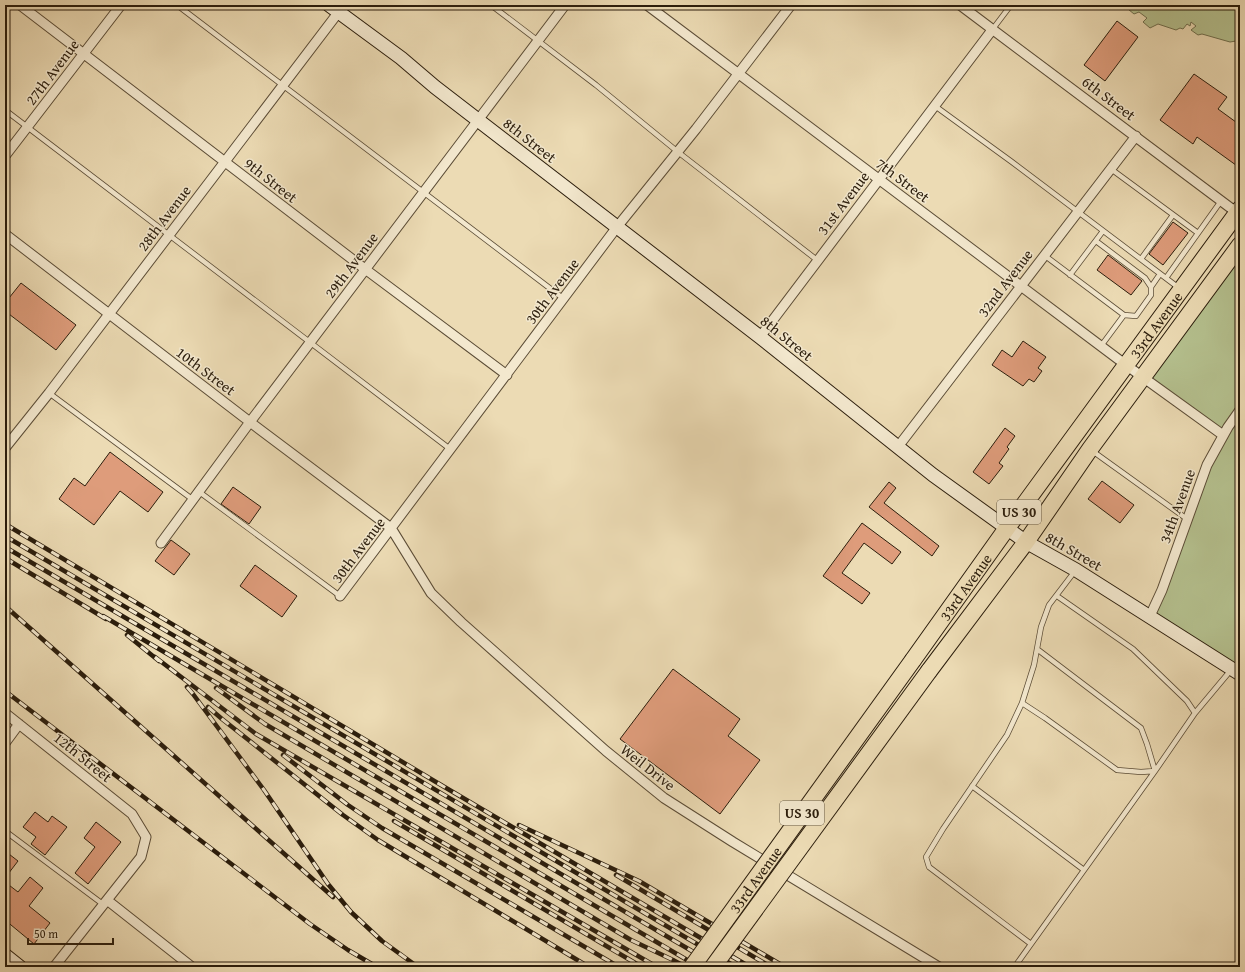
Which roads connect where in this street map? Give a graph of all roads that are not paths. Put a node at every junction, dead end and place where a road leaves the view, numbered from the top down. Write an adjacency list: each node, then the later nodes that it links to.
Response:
1 (20, 5): 13 (street, 9th Street)
2 (121, 5): 13 (street, 27th Avenue)
3 (177, 5): 15 (lane)
4 (491, 5): 12 (lane)
5 (565, 5): 12 (street, 29th Avenue)
6 (647, 5): 14 (street, 7th Street)
7 (791, 5): 14 (street, 30th Avenue)
8 (960, 5): 11 (street, 6th Street)
9 (1011, 5): 11 (lane)
10 (337, 7): 15 (street, 28th Avenue); 18 (main road, 8th Street)
11 (992, 30): 16 (street, 31st Avenue); 20 (street, 6th Street)
12 (538, 41): 18 (street, 29th Avenue); 21 (lane)
13 (84, 54): 19 (street, 27th Avenue); 23 (street, 9th Street)
14 (738, 74): 21 (street, 30th Avenue); 25 (street, 7th Street)
15 (283, 85): 23 (street, 28th Avenue); 26 (lane)
16 (935, 106): 25 (street, 31st Avenue); 28 (lane)
17 (5, 110): 19 (lane)
18 (478, 120): 26 (street, 29th Avenue); 31 (main road, 8th Street)
19 (27, 127): 22 (street, 27th Avenue); 35 (lane)
20 (1136, 136): 24 (street, 32nd Avenue); 27 (street, 6th Street)
21 (678, 152): 31 (street, 30th Avenue); 40 (lane)
22 (5, 156)
23 (225, 161): 35 (street, 28th Avenue); 41 (street, 9th Street)
24 (1110, 168): 28 (street, 32nd Avenue); 30 (lane)
25 (878, 179): 40 (street, 31st Avenue); 45 (street, 7th Street)
26 (423, 192): 41 (street, 29th Avenue); 48 (lane)
27 (1221, 201): 29 (street, 6th Street); 33 (lane)
28 (1077, 211): 32 (lane); 38 (street, 32nd Avenue)
29 (1239, 212): 47 (highway, 33rd Avenue / US 30)
30 (1173, 215): 33 (lane); 39 (lane)
31 (617, 228): 48 (street, 30th Avenue); 51 (main road, 8th Street)
32 (1103, 231): 36 (lane); 39 (lane)
33 (1198, 233): 44 (lane)
34 (5, 234): 49 (street, 10th Street)
35 (169, 234): 49 (street, 28th Avenue); 52 (lane)
36 (1096, 241): 43 (lane); 46 (lane)
37 (1240, 245): 56 (highway, 33rd Avenue / US 30)
38 (1044, 255): 43 (lane); 45 (street, 32nd Avenue)
39 (1141, 259): 42 (lane)
40 (817, 260): 51 (street, 31st Avenue)
41 (365, 269): 52 (street, 29th Avenue); 55 (street, 9th Street)
42 (1160, 274): 44 (lane); 46 (lane)
43 (1070, 275): 50 (lane)
44 (1166, 278): 47 (lane)
45 (1021, 286): 53 (street, 7th Street); 62 (street, 32nd Avenue)
46 (1151, 287): 50 (lane)
47 (1181, 289): 54 (highway, 33rd Avenue / US 30)
48 (564, 300): 55 (street, 30th Avenue)
49 (108, 314): 57 (street, 28th Avenue); 59 (street, 10th Street)
50 (1124, 315): 53 (lane)
51 (760, 337): 62 (main road, 8th Street)
52 (310, 342): 59 (street, 29th Avenue); 64 (lane)
53 (1101, 346): 54 (street, 7th Street)
54 (1126, 365): 56 (street, 7th Street); 68 (highway, 33rd Avenue / US 30)
55 (507, 375): 64 (street, 30th Avenue)
56 (1142, 377): 60 (street, 7th Street); 63 (highway, 33rd Avenue / US 30)
57 (49, 393): 61 (street, 28th Avenue); 65 (lane)
58 (1240, 410): 60 (street, 34th Avenue)
59 (250, 422): 65 (street, 29th Avenue); 67 (street, 10th Street)
60 (1223, 435): 66 (street, 34th Avenue)
61 (5, 448)
62 (897, 448): 68 (main road, 8th Street)
63 (1090, 449): 66 (lane); 69 (highway, 33rd Avenue / US 30)
64 (450, 450): 67 (street, 30th Avenue)
65 (195, 495): 70 (street, 29th Avenue); 72 (lane)
66 (1187, 519): 74 (street, 34th Avenue)
67 (392, 528): 72 (street, 30th Avenue); 94 (street, Weil Drive)
68 (1007, 528): 69 (main road, 8th Street); 92 (highway, 33rd Avenue / US 30, bridge)
69 (1026, 542): 71 (main road, 8th Street); 93 (highway, 33rd Avenue / US 30, bridge)
70 (161, 543)
71 (1076, 570): 73 (lane); 74 (main road, 8th Street)
72 (340, 596)
73 (1057, 596): 75 (lane); 79 (lane)
74 (1150, 616): 76 (main road, 8th Street)
75 (1037, 649): 77 (lane); 82 (lane)
76 (1236, 671): 79 (lane)
77 (1022, 703): 82 (lane); 83 (lane)
78 (5, 713): 80 (street, 12th Street)
79 (1195, 713): 82 (lane)
80 (19, 724): 81 (street); 86 (street, 12th Street)
81 (5, 743)
82 (1155, 771): 85 (lane)
83 (972, 786): 85 (lane); 87 (lane)
84 (5, 831): 86 (lane)
85 (1084, 870): 87 (lane)
86 (106, 902): 90 (street); 91 (street)
87 (1031, 944): 95 (lane)
88 (5, 955): 89 (main road)
89 (20, 967)
90 (54, 967)
91 (192, 967)
92 (692, 967)
93 (713, 967)
94 (939, 967)
95 (1013, 967)

